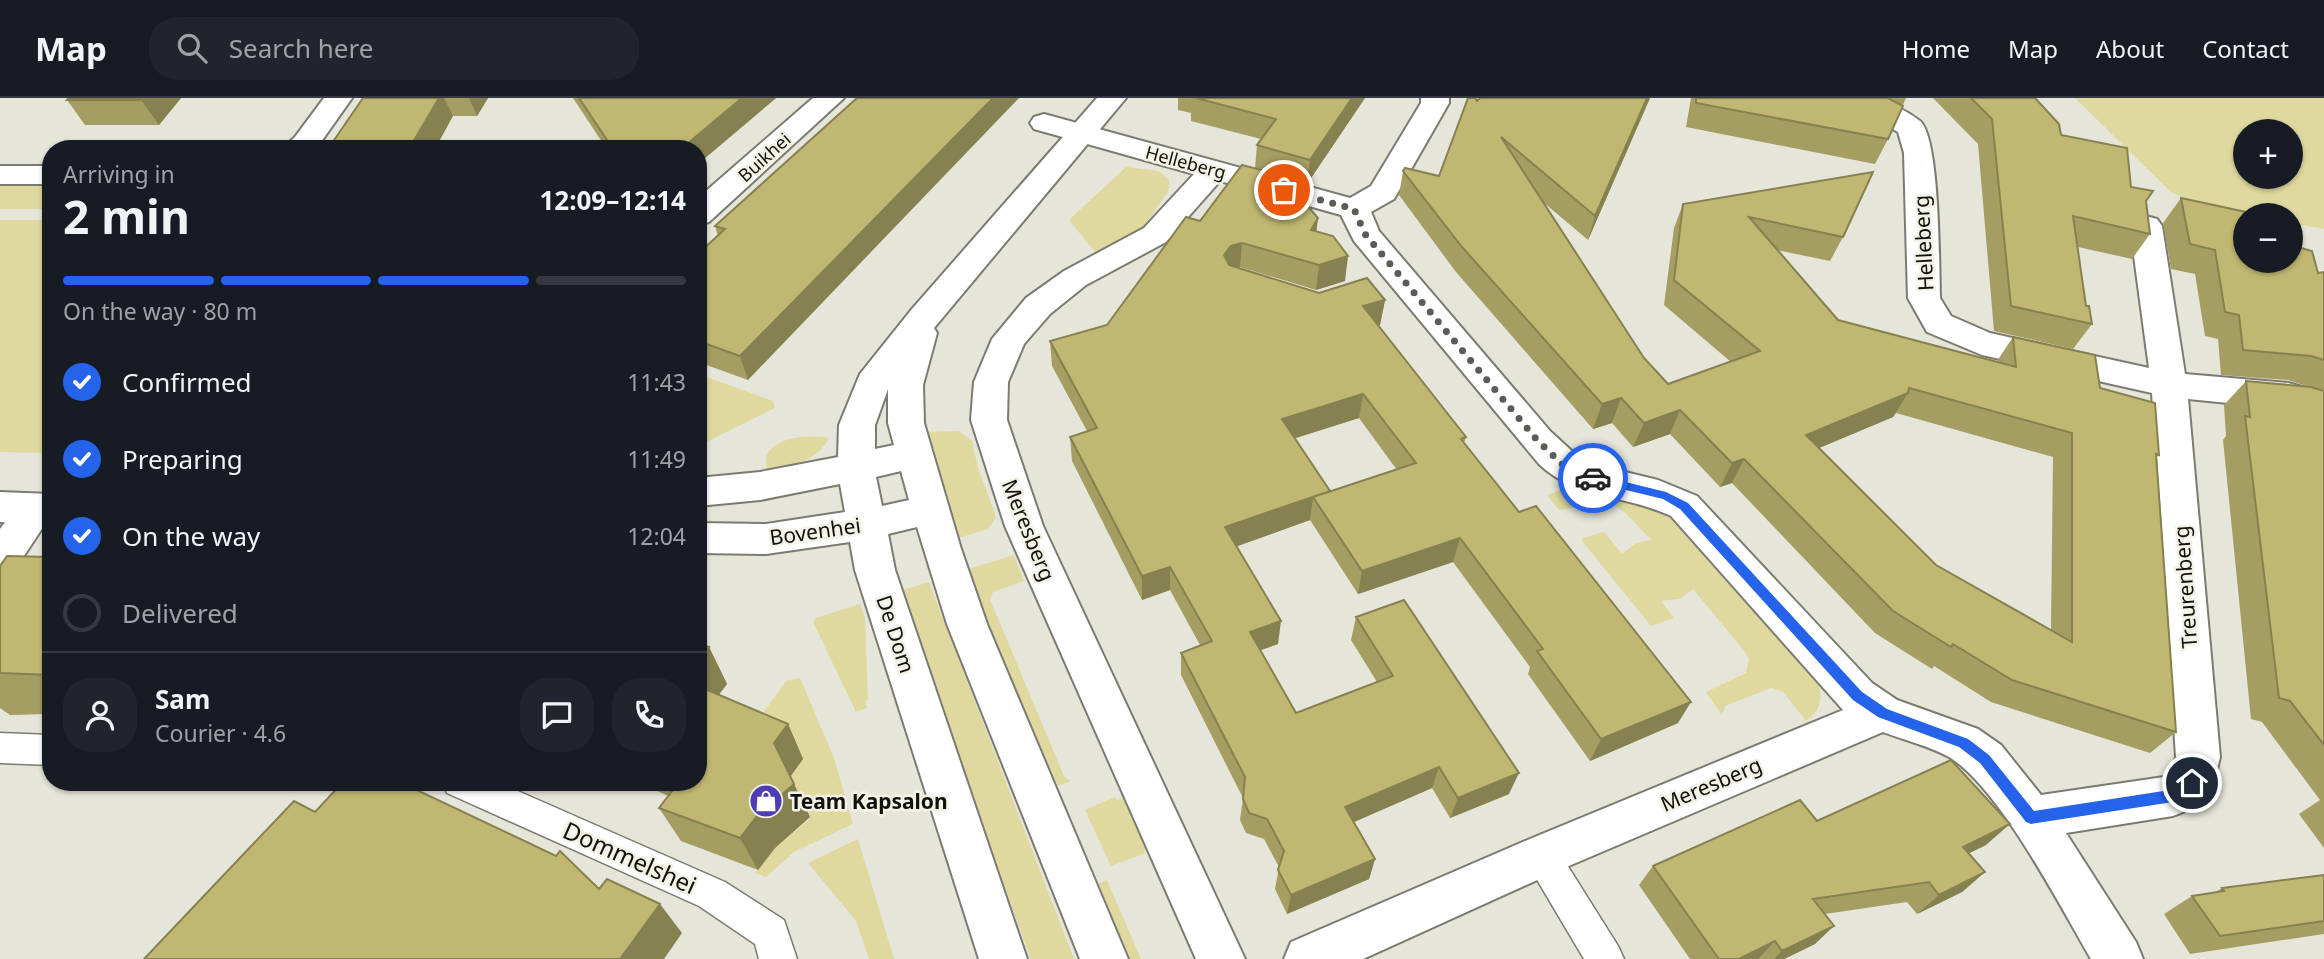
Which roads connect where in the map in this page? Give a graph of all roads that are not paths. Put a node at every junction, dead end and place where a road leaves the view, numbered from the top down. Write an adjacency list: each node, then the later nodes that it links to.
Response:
1 (338, 98): 8 (street)
2 (830, 98): 12 (street, Buikhei)
3 (1112, 98): 7 (street, De Dom)
4 (1434, 98): 13 (street)
5 (1836, 98): 16 (street, Helleberg)
6 (1044, 123): 7 (street, Helleberg)
7 (1081, 133): 9 (street, Helleberg); 15 (street, De Dom)
8 (306, 140)
9 (1214, 170): 13 (street, Helleberg); 35 (street, Meresberg)
10 (0, 175): 11 (street)
11 (42, 175)
12 (707, 207)
13 (1354, 209): 26 (street)
14 (2146, 226): 16 (street, Treurenberg)
15 (924, 317): 18 (street, De Dom); 19 (street, De Dom)
16 (2169, 385): 17 (street); 30 (street, Treurenberg)
17 (2324, 405)
18 (915, 455): 19 (street); 22 (street, De Dom)
19 (856, 469): 20 (street); 23 (street, De Dom)
20 (707, 491)
21 (29, 508): 25 (street)
22 (931, 509): 23 (street, Bovenhei); 34 (street, De Dom)
23 (868, 524): 24 (street, Bovenhei); 33 (street, De Dom)
24 (707, 538)
25 (0, 560)
26 (1882, 713): 30 (street); 31 (street, Meresberg)
27 (0, 748): 28 (lane)
28 (42, 750)
29 (479, 791): 32 (lane, Dommelshei)
30 (2031, 817): 38 (street)
31 (1541, 856): 36 (street, Meresberg); 37 (lane)
32 (778, 959)
33 (1003, 959)
34 (1104, 959)
35 (1221, 959)
36 (1308, 959)
37 (1605, 959)
38 (2119, 959)

